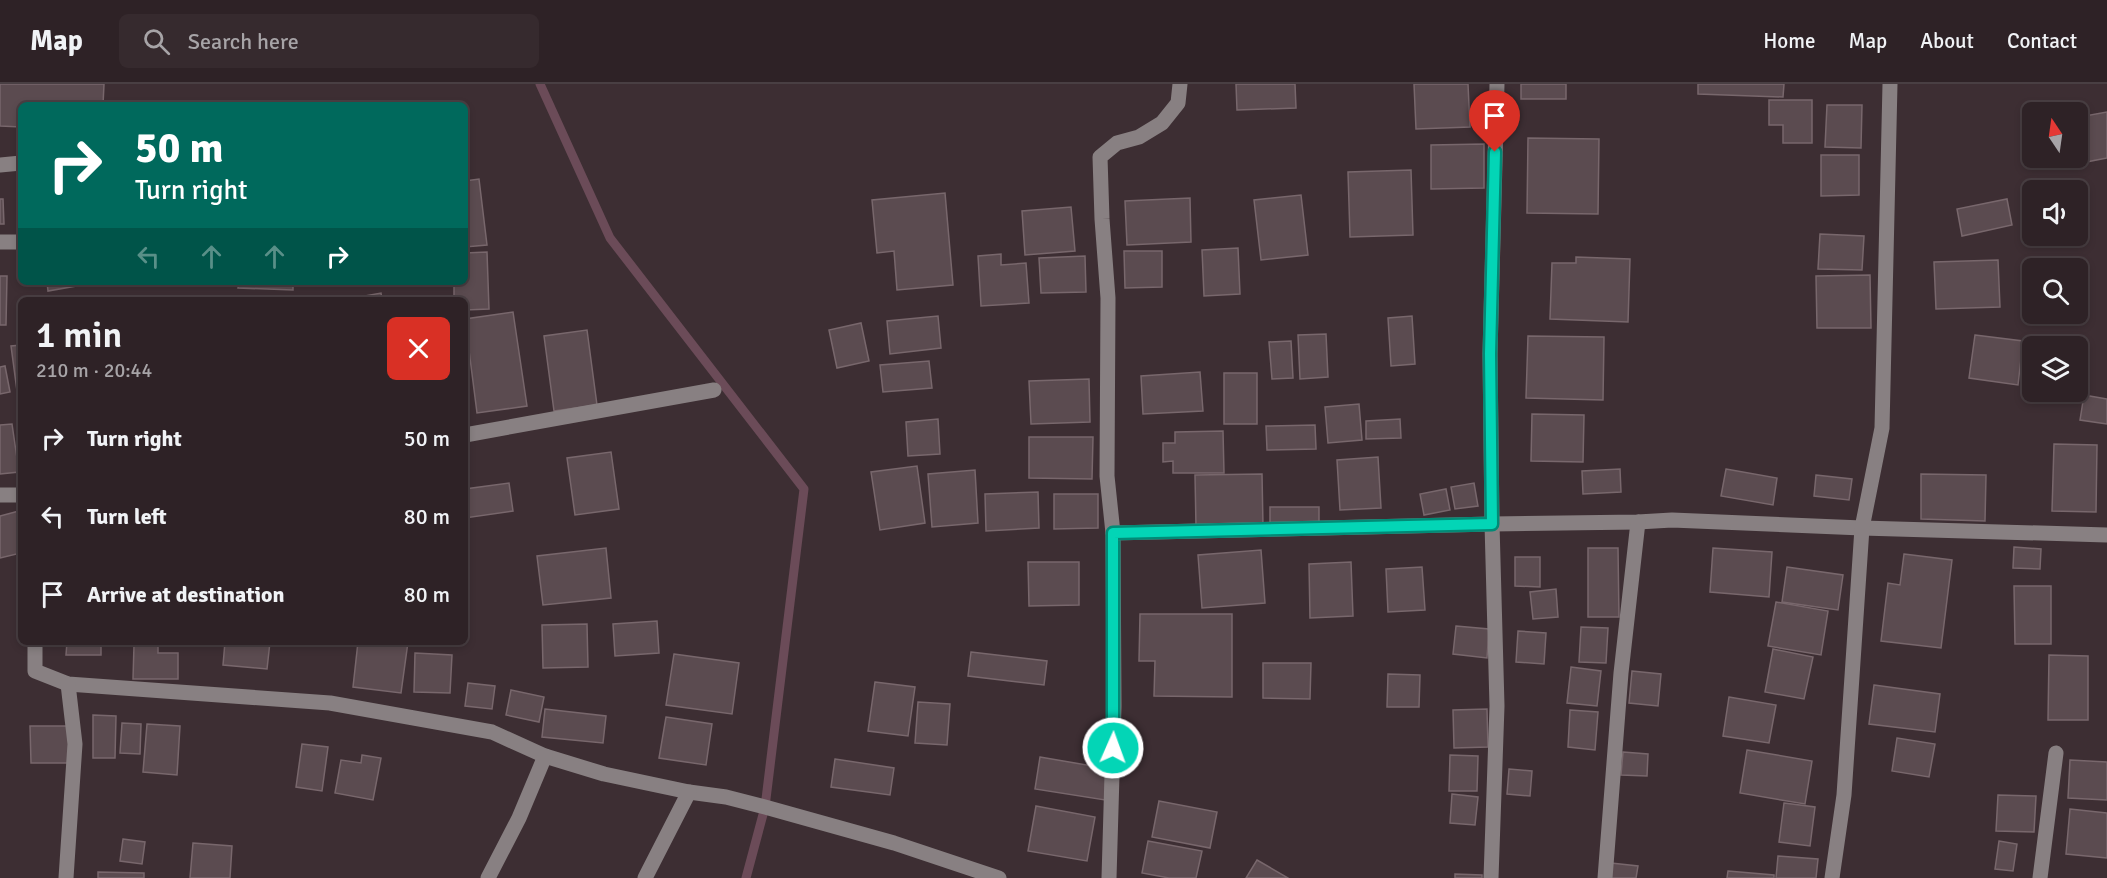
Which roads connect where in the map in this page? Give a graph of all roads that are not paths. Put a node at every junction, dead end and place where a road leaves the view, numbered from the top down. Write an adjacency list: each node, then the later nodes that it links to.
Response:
1 (1180, 84): 15 (street)
2 (1497, 84): 13 (street)
3 (1890, 84): 14 (street)
4 (18, 163): 5 (street)
5 (0, 165)
6 (18, 242): 7 (street)
7 (0, 243)
8 (714, 390): 9 (street)
9 (468, 434)
10 (0, 495): 11 (street)
11 (18, 495)
12 (1638, 522): 13 (street); 14 (street); 28 (street)
13 (1492, 524): 15 (street); 27 (street)
14 (1862, 528): 16 (street); 29 (street)
15 (1113, 533): 26 (street)
16 (2107, 535)
17 (35, 645): 18 (street)
18 (68, 684): 20 (street); 22 (street)
19 (2056, 753): 30 (street)
20 (545, 756): 21 (street); 23 (street)
21 (688, 792): 24 (street); 25 (street)
22 (66, 878)
23 (488, 878)
24 (645, 878)
25 (999, 878)
26 (1109, 878)
27 (1491, 878)
28 (1605, 878)
29 (1832, 878)
30 (2040, 878)

